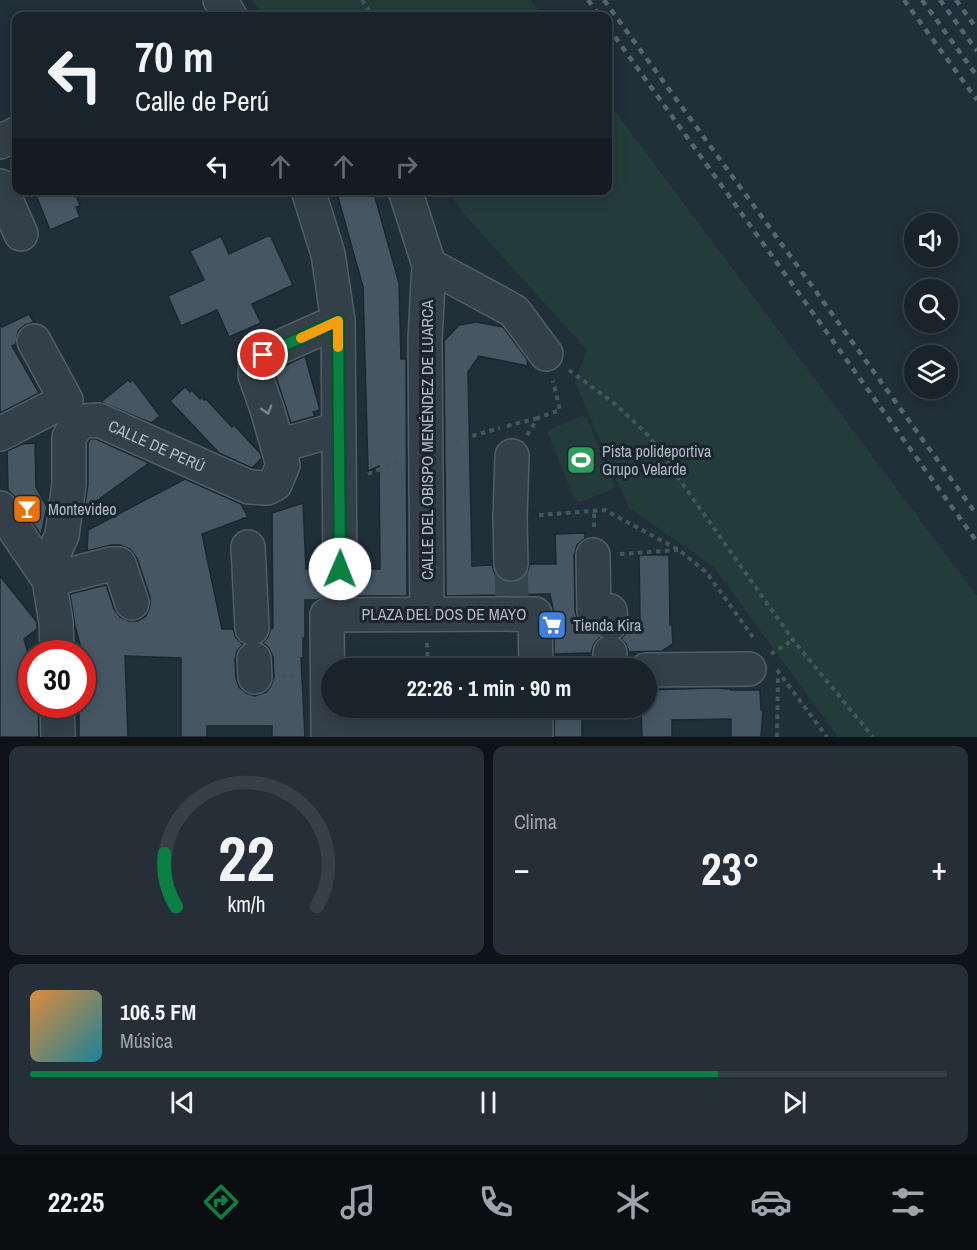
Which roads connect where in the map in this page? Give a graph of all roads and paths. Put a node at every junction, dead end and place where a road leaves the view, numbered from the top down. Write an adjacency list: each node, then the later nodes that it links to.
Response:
1 (0, 186): 4 (street)
2 (309, 195): 6 (street)
3 (407, 195): 5 (street, CALLE DEL OBISPO MENÉNDEZ DE LUARCA)
4 (21, 234)
5 (429, 265): 8 (street); 25 (street, CALLE DEL OBISPO MENÉNDEZ DE LUARCA)
6 (338, 321): 9 (street); 13 (street, CALLE DE PERÚ, one-way to 13)
7 (34, 341): 10 (street)
8 (546, 354): 14 (path); 38 (path)
9 (339, 429): 13 (street); 16 (street)
10 (0, 434)
11 (471, 435): 12 (path)
12 (464, 438)
13 (278, 447): 22 (street, CALLE DE PERÚ)
14 (512, 456): 18 (street)
15 (403, 459): 16 (path)
16 (340, 485): 23 (street)
17 (0, 508): 22 (street)
18 (510, 517): 21 (street); 30 (path)
19 (248, 547): 28 (street)
20 (593, 555): 27 (street)
21 (511, 564)
22 (45, 573): 24 (street); 26 (street)
23 (340, 594): 25 (street, PLAZA DEL DOS DE MAYO); 34 (street, PLAZA DEL DOS DE MAYO)
24 (132, 603)
25 (427, 614): 29 (street, PLAZA DEL DOS DE MAYO)
26 (57, 640)
27 (610, 648)
28 (254, 655)
29 (536, 658)
30 (765, 663): 31 (street); 36 (path); 37 (path)
31 (657, 669)
32 (57, 718): 35 (street)
33 (536, 718): 34 (street, PLAZA DEL DOS DE MAYO)
34 (430, 735)
35 (58, 737)
36 (777, 737)
37 (827, 737)
38 (873, 737)

